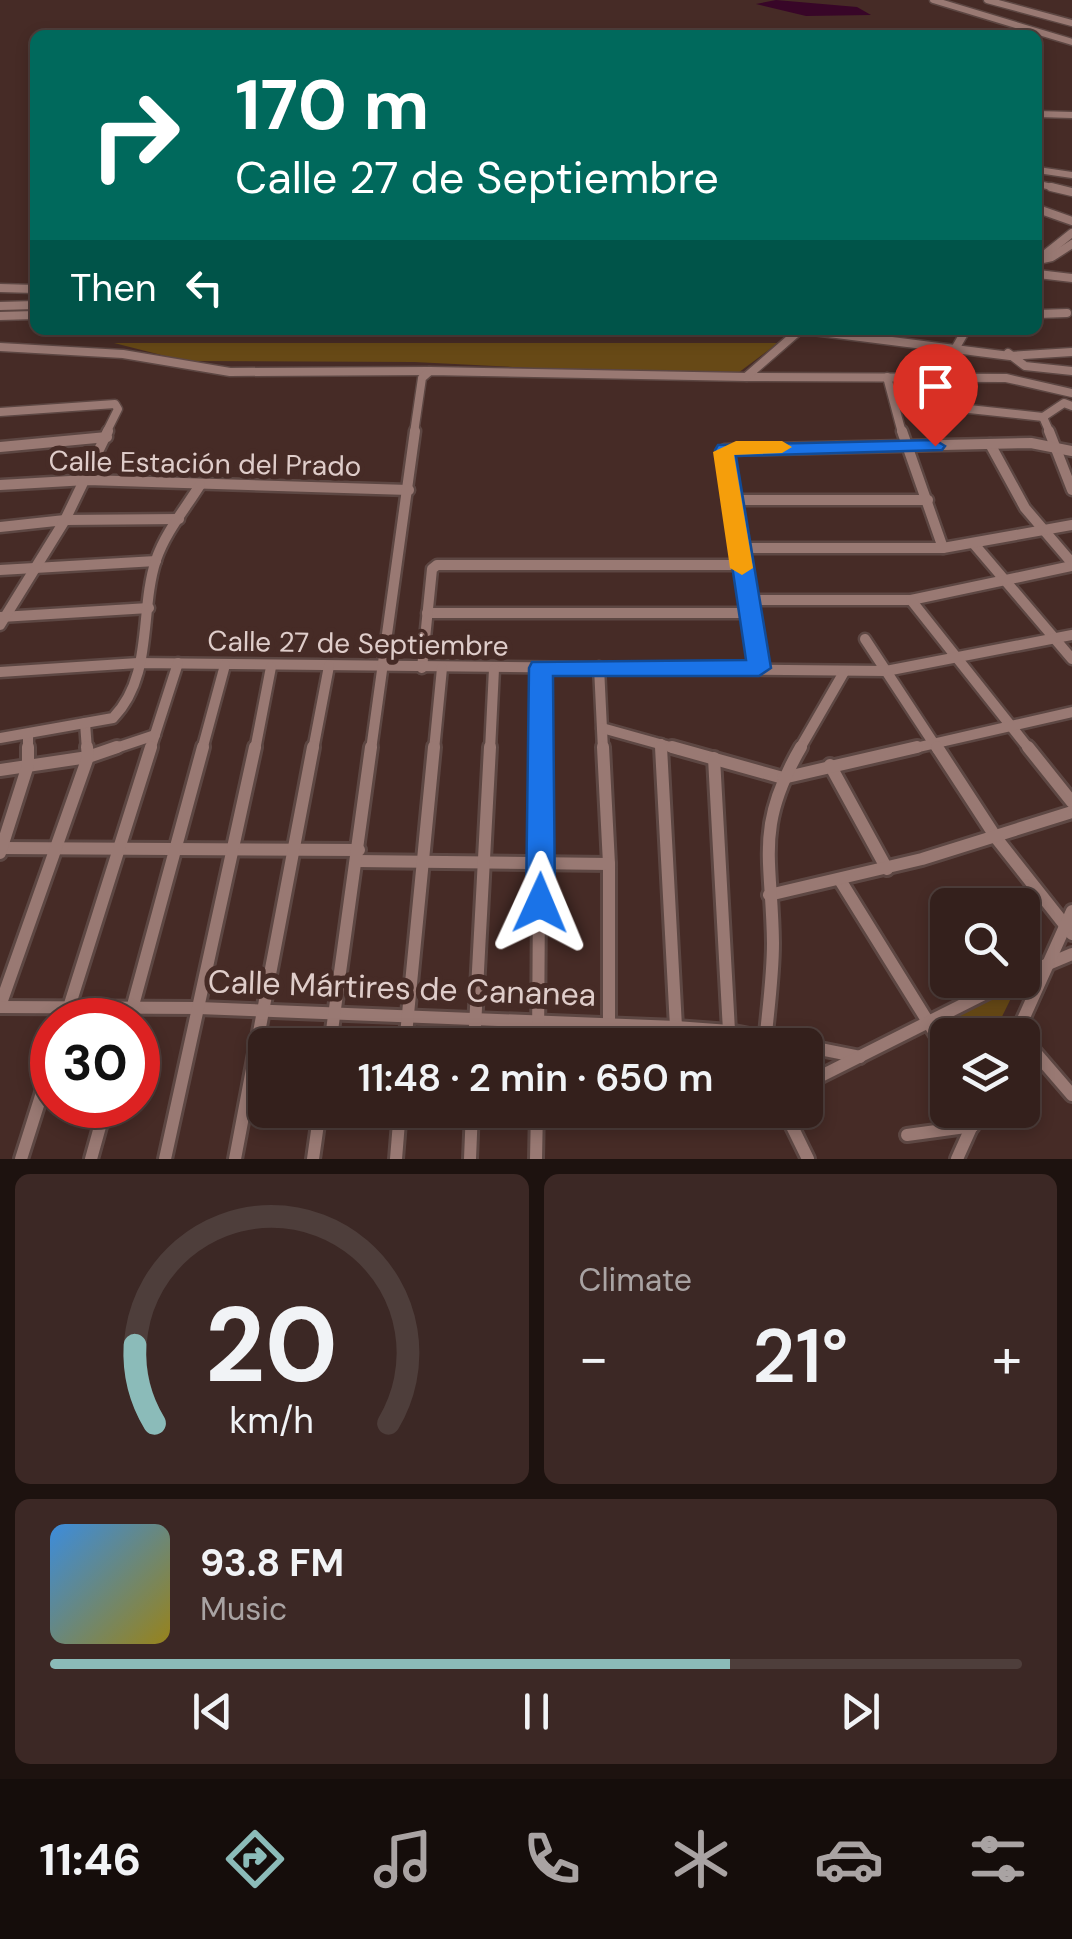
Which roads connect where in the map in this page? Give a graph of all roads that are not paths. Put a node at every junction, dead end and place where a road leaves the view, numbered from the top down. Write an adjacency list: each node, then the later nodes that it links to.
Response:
1 (933, 0): 3 (street)
2 (985, 0): 3 (street); 4 (street)
3 (963, 8): 8 (street)
4 (1015, 8): 5 (street); 6 (street)
5 (1072, 15)
6 (1054, 19): 7 (street); 8 (street)
7 (1072, 23)
8 (1030, 29): 9 (street)
9 (1033, 30)
10 (1042, 33): 11 (street)
11 (1072, 42)
12 (1042, 115): 13 (street)
13 (1072, 115)
14 (1042, 171): 15 (street)
15 (1072, 176)
16 (1043, 185): 17 (street)
17 (1072, 192)
18 (1042, 211): 19 (street)
19 (1072, 221)
20 (1072, 233): 21 (street)
21 (1069, 243): 22 (street)
22 (1042, 259)
23 (1042, 274): 24 (street)
24 (1072, 278)
25 (0, 288): 26 (street)
26 (30, 289)
27 (30, 305): 28 (street)
28 (0, 306)
29 (1067, 313): 30 (street)
30 (1042, 314)
31 (30, 315): 32 (street)
32 (0, 316)
33 (796, 335): 40 (street)
34 (857, 335): 37 (street)
35 (963, 335): 37 (street)
36 (0, 347): 41 (street)
37 (956, 349): 39 (street)
38 (1072, 350): 39 (street)
39 (1008, 354): 42 (street)
40 (762, 364): 43 (street); 45 (street)
41 (430, 371): 43 (street); 60 (street)
42 (1072, 372)
43 (746, 377): 45 (street)
44 (887, 377): 45 (street); 46 (street); 47 (street)
45 (782, 378)
46 (1072, 393)
47 (894, 400): 50 (street); 55 (street)
48 (1068, 404): 50 (street)
49 (0, 412): 51 (street)
50 (1043, 418): 53 (street)
51 (107, 437): 54 (street); 57 (street)
52 (990, 444): 53 (street); 55 (street); 68 (street)
53 (1052, 445): 56 (street); 61 (street)
54 (0, 447)
55 (908, 447): 62 (street); 63 (street)
56 (1072, 451)
57 (87, 480): 58 (street, Calle Estación del Prado); 59 (street, Calle Estación del Prado); 65 (street)
58 (200, 484): 60 (street, Calle Estación del Prado); 64 (street)
59 (0, 485)
60 (409, 490): 94 (street)
61 (1072, 490)
62 (732, 500): 63 (street); 70 (street)
63 (928, 500): 71 (street)
64 (179, 519): 65 (street); 72 (street)
65 (65, 520): 67 (street); 75 (street)
66 (1072, 525): 68 (street)
67 (0, 527)
68 (1039, 530): 69 (street); 73 (street)
69 (974, 544): 71 (street); 77 (street)
70 (739, 548): 71 (street); 74 (street)
71 (943, 548)
72 (156, 561): 75 (street); 80 (street)
73 (1072, 564): 77 (street)
74 (741, 565): 79 (street); 81 (street)
75 (35, 566): 76 (street); 82 (street)
76 (0, 570)
77 (1003, 580): 78 (street); 85 (street)
78 (911, 600): 79 (street); 86 (street)
79 (748, 606): 81 (street); 98 (street)
80 (149, 608): 82 (street); 89 (street)
81 (427, 613): 95 (street)
82 (2, 620)
83 (1072, 635): 85 (street, Calle 27 de Septiembre)
84 (865, 639): 102 (street)
85 (1056, 639): 86 (street, Calle 27 de Septiembre); 87 (street)
86 (961, 658): 102 (street, Calle 27 de Septiembre); 105 (street)
87 (1072, 659)
88 (178, 662): 89 (street, Calle 27 de Septiembre); 90 (street, Calle 27 de Septiembre); 108 (street)
89 (138, 663): 100 (street, Calle 27 de Septiembre); 104 (street)
90 (225, 665): 92 (street, Calle 27 de Septiembre); 124 (street)
91 (329, 666): 92 (street, Calle 27 de Septiembre); 94 (street, Calle 27 de Septiembre); 126 (street)
92 (271, 667): 125 (street)
93 (599, 667): 97 (street, Calle 27 de Septiembre); 98 (street, Calle 27 de Septiembre); 106 (street)
94 (385, 668): 95 (street, Calle 27 de Septiembre); 127 (street)
95 (422, 668): 96 (street, Calle 27 de Septiembre)
96 (442, 668): 99 (street, Calle 27 de Septiembre); 128 (street)
97 (541, 668): 99 (street, Calle 27 de Septiembre); 130 (street)
98 (759, 668): 101 (street, Calle 27 de Septiembre)
99 (494, 669): 129 (street)
100 (0, 672)
101 (844, 672): 102 (street, Calle 27 de Septiembre); 117 (street)
102 (886, 672): 110 (street)
103 (1072, 712): 105 (street)
104 (85, 723): 107 (street); 112 (street)
105 (1014, 724): 110 (street); 118 (street)
106 (602, 728): 111 (street); 131 (street)
107 (28, 734): 109 (street); 115 (street)
108 (154, 735): 112 (street); 123 (street)
109 (0, 738)
110 (933, 742): 114 (street); 120 (street)
111 (661, 744): 113 (street); 155 (street)
112 (88, 757): 115 (street); 121 (street)
113 (714, 758): 117 (street); 162 (street)
114 (830, 765): 117 (street); 132 (street)
115 (28, 766): 116 (street); 122 (street)
116 (0, 770)
117 (783, 778): 134 (street)
118 (1072, 802)
119 (1072, 812): 120 (street)
120 (997, 839): 132 (street); 136 (street)
121 (56, 849): 122 (street); 123 (street); 143 (street)
122 (1, 850)
123 (117, 850): 124 (street); 140 (street)
124 (174, 850): 125 (street); 141 (street)
125 (235, 850): 126 (street); 144 (street)
126 (296, 851): 127 (street); 146 (street)
127 (358, 855): 128 (street); 148 (street)
128 (423, 862): 129 (street); 150 (street)
129 (482, 862): 130 (street); 151 (street)
130 (541, 864): 131 (street); 152 (street)
131 (609, 864): 153 (street)
132 (887, 869): 133 (street)
133 (840, 880): 134 (street); 154 (street)
134 (769, 894): 163 (street)
135 (1072, 910): 136 (street)
136 (1068, 930): 138 (street)
137 (1072, 954): 138 (street)
138 (1048, 962): 139 (street); 149 (street)
139 (1040, 966)
140 (73, 998)
141 (135, 998)
142 (978, 998): 154 (street)
143 (0, 1006): 145 (street, Calle Mártires de Cananea)
144 (199, 1008): 146 (street, Calle Mártires de Cananea); 147 (street, Calle Mártires de Cananea); 181 (street)
145 (30, 1009)
146 (264, 1010): 148 (street, Calle Mártires de Cananea); 182 (street)
147 (160, 1011)
148 (334, 1015): 150 (street, Calle Mártires de Cananea); 157 (street)
149 (1026, 1018)
150 (407, 1019): 151 (street, Calle Mártires de Cananea); 158 (street)
151 (474, 1020): 152 (street, Calle Mártires de Cananea); 159 (street)
152 (538, 1022): 153 (street, Calle Mártires de Cananea); 160 (street)
153 (609, 1024): 155 (street, Calle Mártires de Cananea)
154 (928, 1024): 156 (street); 165 (street)
155 (676, 1027): 161 (street, Calle Mártires de Cananea)
156 (930, 1027)
157 (332, 1028)
158 (406, 1028)
159 (474, 1028)
160 (538, 1028)
161 (689, 1028)
162 (728, 1028)
163 (766, 1028)
164 (823, 1050): 165 (street, Calle Mártires de Cananea)
165 (862, 1057): 167 (street)
166 (1040, 1059): 168 (street)
167 (823, 1075)
168 (1072, 1096)
169 (31, 1128): 179 (street)
170 (100, 1128): 180 (street)
171 (317, 1128): 183 (street)
172 (399, 1128): 184 (street)
173 (471, 1128): 185 (street)
174 (537, 1128): 186 (street)
175 (793, 1128): 187 (street)
176 (959, 1128): 178 (street)
177 (972, 1128): 188 (street)
178 (908, 1135)
179 (21, 1159)
180 (91, 1159)
181 (165, 1159)
182 (235, 1159)
183 (313, 1159)
184 (396, 1159)
185 (470, 1159)
186 (536, 1159)
187 (808, 1159)
188 (957, 1159)

